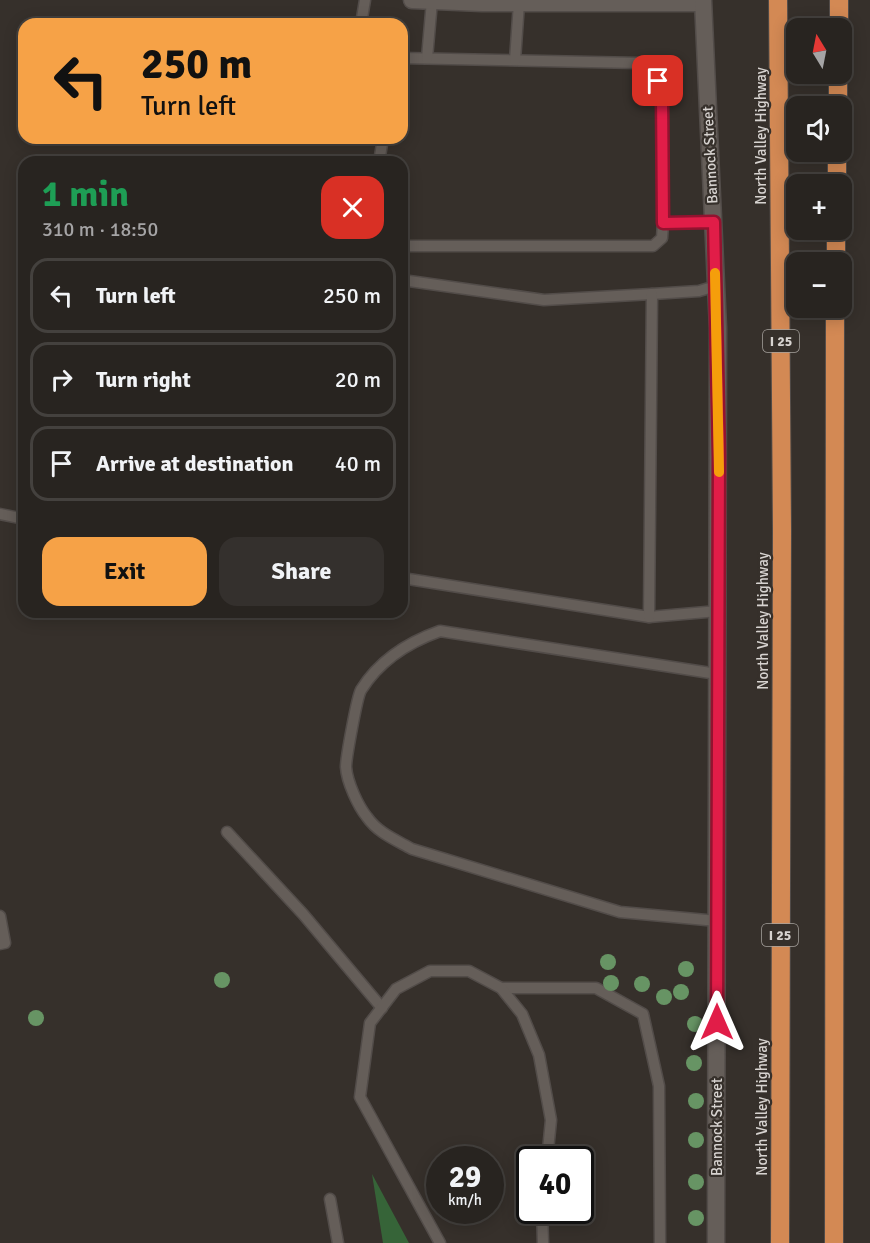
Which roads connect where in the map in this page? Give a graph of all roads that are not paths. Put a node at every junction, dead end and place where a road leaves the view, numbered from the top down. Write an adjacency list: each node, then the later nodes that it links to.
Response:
1 (365, 0): 7 (lane)
2 (778, 0): 32 (highway, North Valley Highway / I 25)
3 (839, 0): 8 (highway)
4 (424, 1): 6 (street); 10 (lane)
5 (702, 1): 6 (street); 12 (street, Bannock Street)
6 (519, 3): 11 (lane)
7 (362, 18)
8 (839, 18)
9 (408, 58): 10 (lane)
10 (427, 58): 11 (lane)
11 (515, 60): 13 (lane)
12 (714, 222): 13 (lane); 16 (street, Bannock Street)
13 (663, 223): 14 (lane)
14 (408, 246)
15 (408, 281): 17 (lane)
16 (716, 286): 17 (lane); 22 (street, Bannock Street)
17 (652, 294): 23 (lane)
18 (835, 318): 42 (highway)
19 (0, 514): 20 (lane)
20 (18, 518)
21 (408, 579): 23 (lane)
22 (718, 611): 23 (lane); 24 (street, Bannock Street)
23 (649, 617)
24 (717, 674): 27 (street, Bannock Street); 27 (lane)
25 (227, 832): 30 (lane)
26 (0, 916): 28 (lane)
27 (717, 921): 39 (street, Bannock Street)
28 (0, 944)
29 (501, 988): 30 (lane); 31 (lane); 38 (lane)
30 (382, 1008): 36 (lane)
31 (548, 1146)
32 (780, 1186): 40 (highway); 41 (highway, North Valley Highway / I 25)
33 (330, 1199): 35 (lane)
34 (542, 1224): 37 (lane)
35 (338, 1243)
36 (440, 1243)
37 (543, 1243)
38 (660, 1243)
39 (716, 1243)
40 (774, 1243)
41 (780, 1243)
42 (834, 1243)

